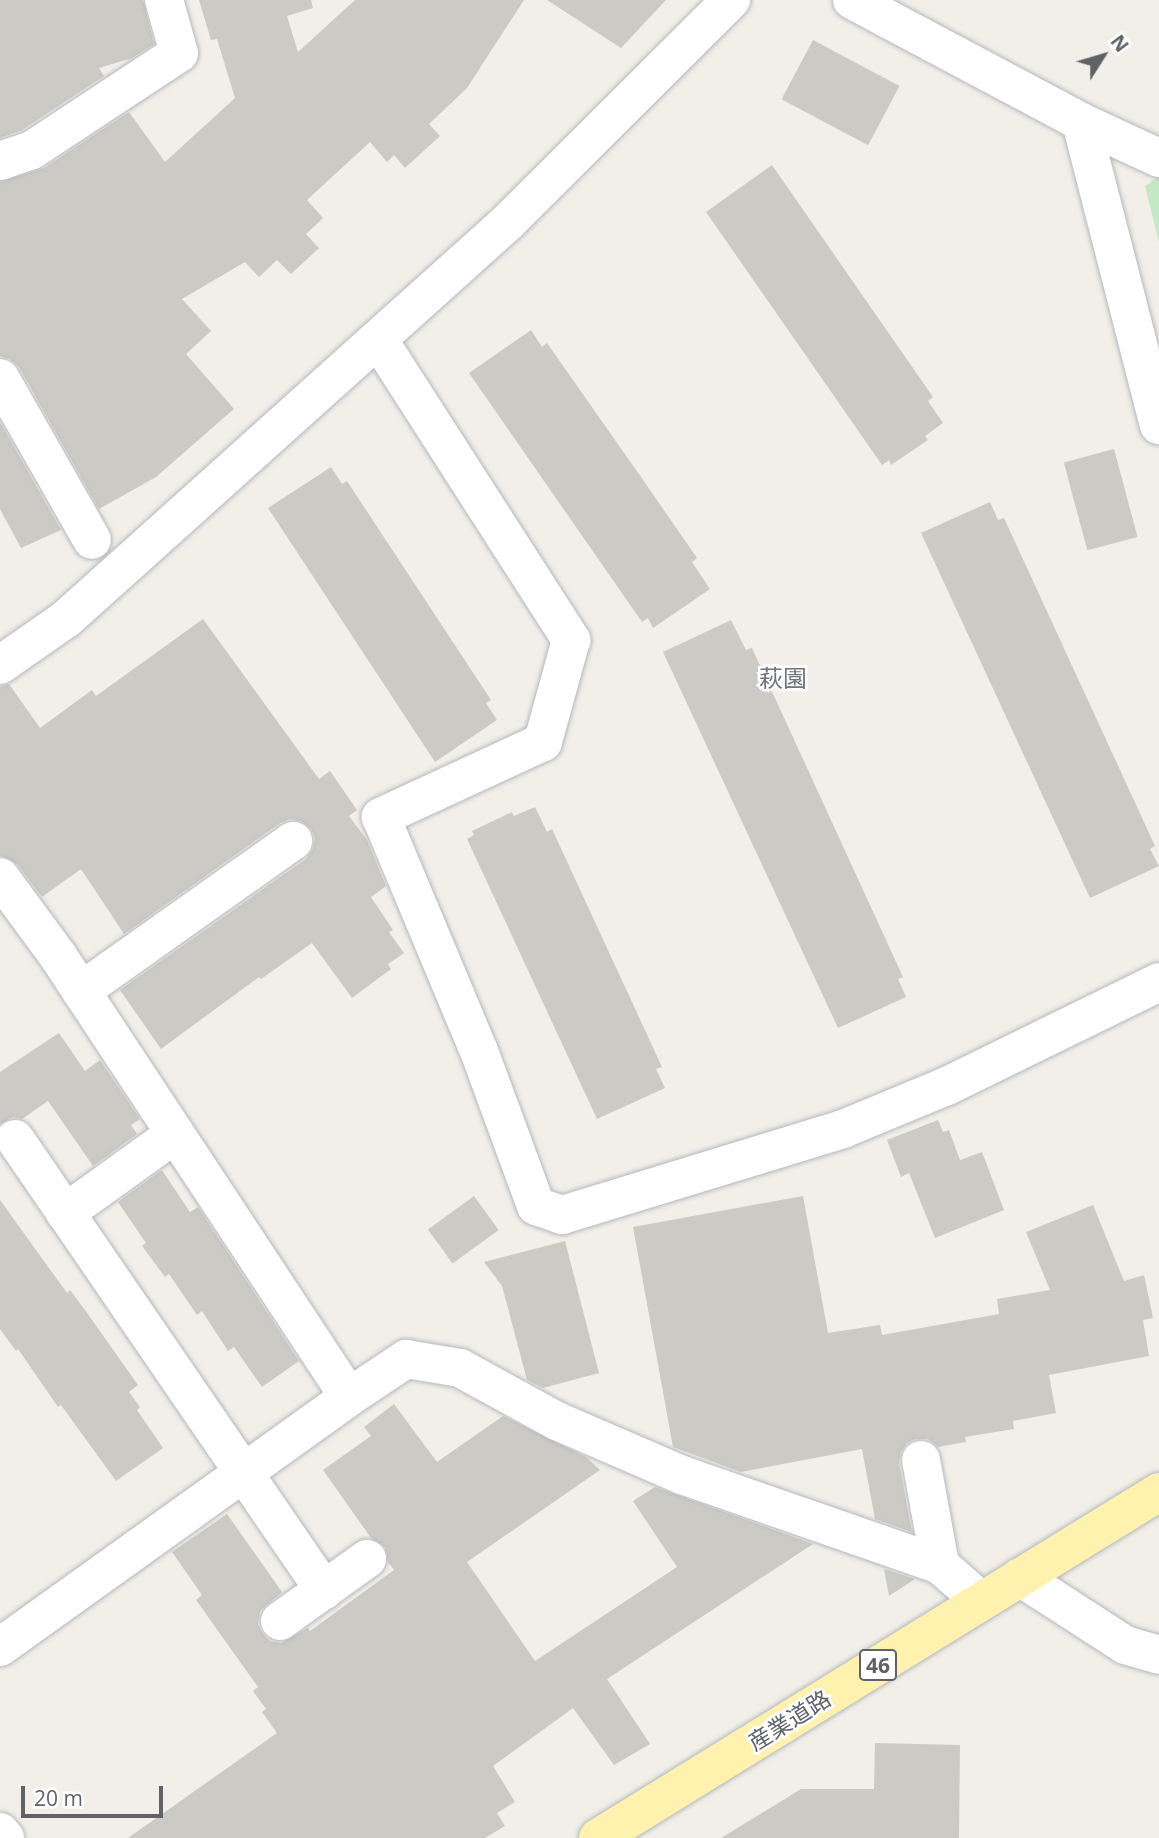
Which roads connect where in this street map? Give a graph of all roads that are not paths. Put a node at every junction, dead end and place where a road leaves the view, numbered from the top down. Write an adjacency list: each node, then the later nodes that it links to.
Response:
1 (164, 0): 6 (street)
2 (731, 0): 7 (street)
3 (852, 0): 4 (street)
4 (1081, 122): 5 (street); 9 (street)
5 (1159, 158)
6 (0, 161)
7 (378, 339): 11 (street); 14 (street)
8 (0, 377): 10 (street)
9 (1159, 425)
10 (92, 540)
11 (0, 666)
12 (293, 841): 15 (street)
13 (0, 877): 15 (street)
14 (1159, 982)
15 (81, 991): 16 (street)
16 (175, 1134): 18 (street); 19 (street)
17 (15, 1139): 18 (street)
18 (65, 1213): 21 (street)
19 (348, 1397): 21 (street); 24 (street)
20 (921, 1460): 24 (street)
21 (242, 1473): 26 (street); 29 (street)
22 (1159, 1492): 25 (main road, 産業道路 / 46)
23 (368, 1559): 26 (street)
24 (940, 1565): 27 (street)
25 (1020, 1577): 27 (main road, 産業道路 / 46); 30 (street)
26 (324, 1590): 28 (street)
27 (981, 1601): 33 (main road, 産業道路 / 46)
28 (280, 1621)
29 (0, 1647)
30 (1159, 1655)
31 (0, 1832): 32 (street)
32 (5, 1838)
33 (598, 1838)

